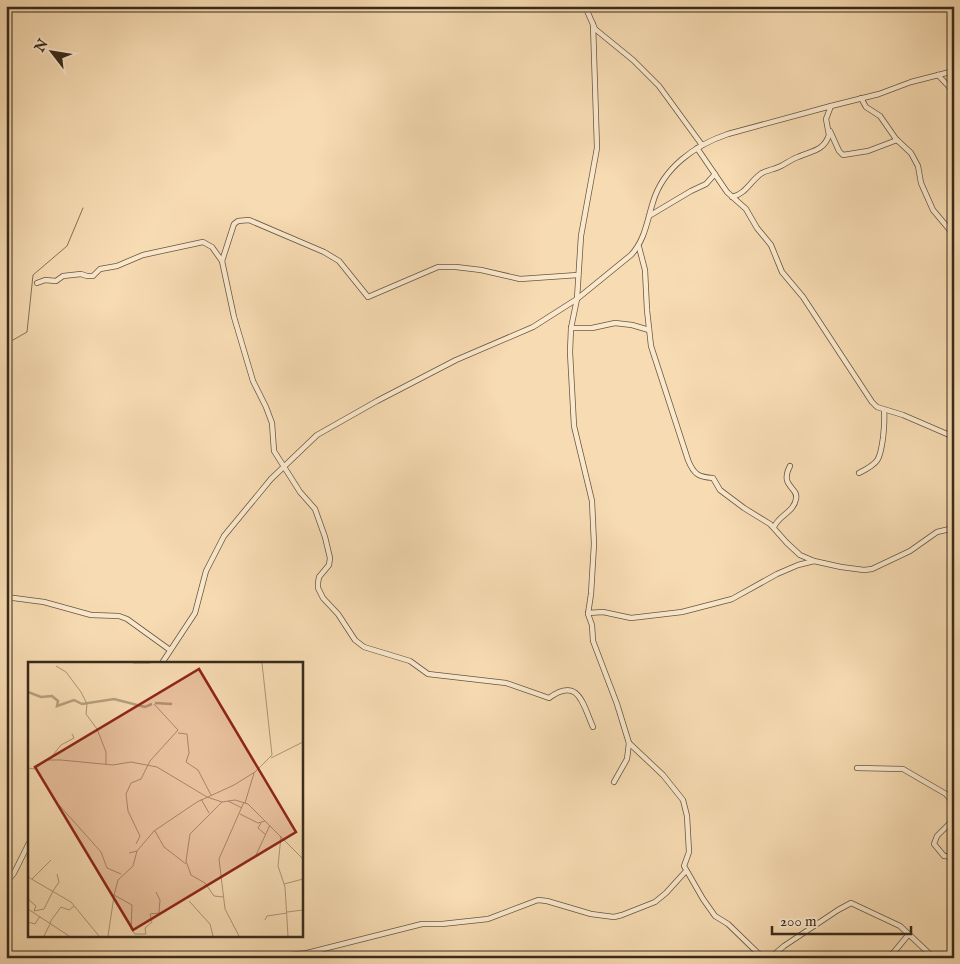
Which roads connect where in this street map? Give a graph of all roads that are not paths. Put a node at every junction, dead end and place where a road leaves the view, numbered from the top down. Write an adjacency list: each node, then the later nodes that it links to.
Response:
1 (585, 6): 2 (street)
2 (593, 24): 10 (street); 18 (street)
3 (954, 71): 4 (street)
4 (938, 75): 5 (street); 6 (street)
5 (954, 92)
6 (861, 98): 7 (street); 9 (street)
7 (831, 106): 8 (street); 10 (street)
8 (828, 128): 9 (street); 13 (street)
9 (897, 140): 15 (street)
10 (702, 145): 11 (street)
11 (697, 148): 12 (street); 14 (street)
12 (715, 174): 13 (street); 14 (street)
13 (732, 197): 23 (street)
14 (649, 216): 16 (street)
15 (954, 235)
16 (639, 247): 20 (street); 22 (street)
17 (222, 261): 18 (street); 19 (street); 26 (street)
18 (578, 275): 20 (street)
19 (37, 283)
20 (577, 299): 21 (street); 26 (street)
21 (571, 328): 22 (street); 32 (street)
22 (649, 330): 28 (street)
23 (884, 410): 24 (street); 27 (street)
24 (954, 437)
25 (790, 466): 28 (street)
26 (283, 467): 33 (street); 35 (street)
27 (859, 473)
28 (774, 528): 30 (street)
29 (954, 528): 30 (street)
30 (814, 561): 32 (street)
31 (6, 597): 33 (street)
32 (588, 613): 36 (street)
33 (170, 650): 34 (street)
34 (163, 662)
35 (593, 728)
36 (629, 743): 38 (street); 43 (street)
37 (857, 768): 39 (street)
38 (614, 782)
39 (954, 804)
40 (954, 819): 42 (street)
41 (28, 844): 44 (street)
42 (954, 857)
43 (686, 871): 48 (street); 49 (street)
44 (6, 883)
45 (6, 931): 47 (street)
46 (909, 934): 50 (street); 51 (street); 52 (street)
47 (6, 947)
48 (242, 958)
49 (763, 958)
50 (770, 958)
51 (889, 958)
52 (934, 958)

